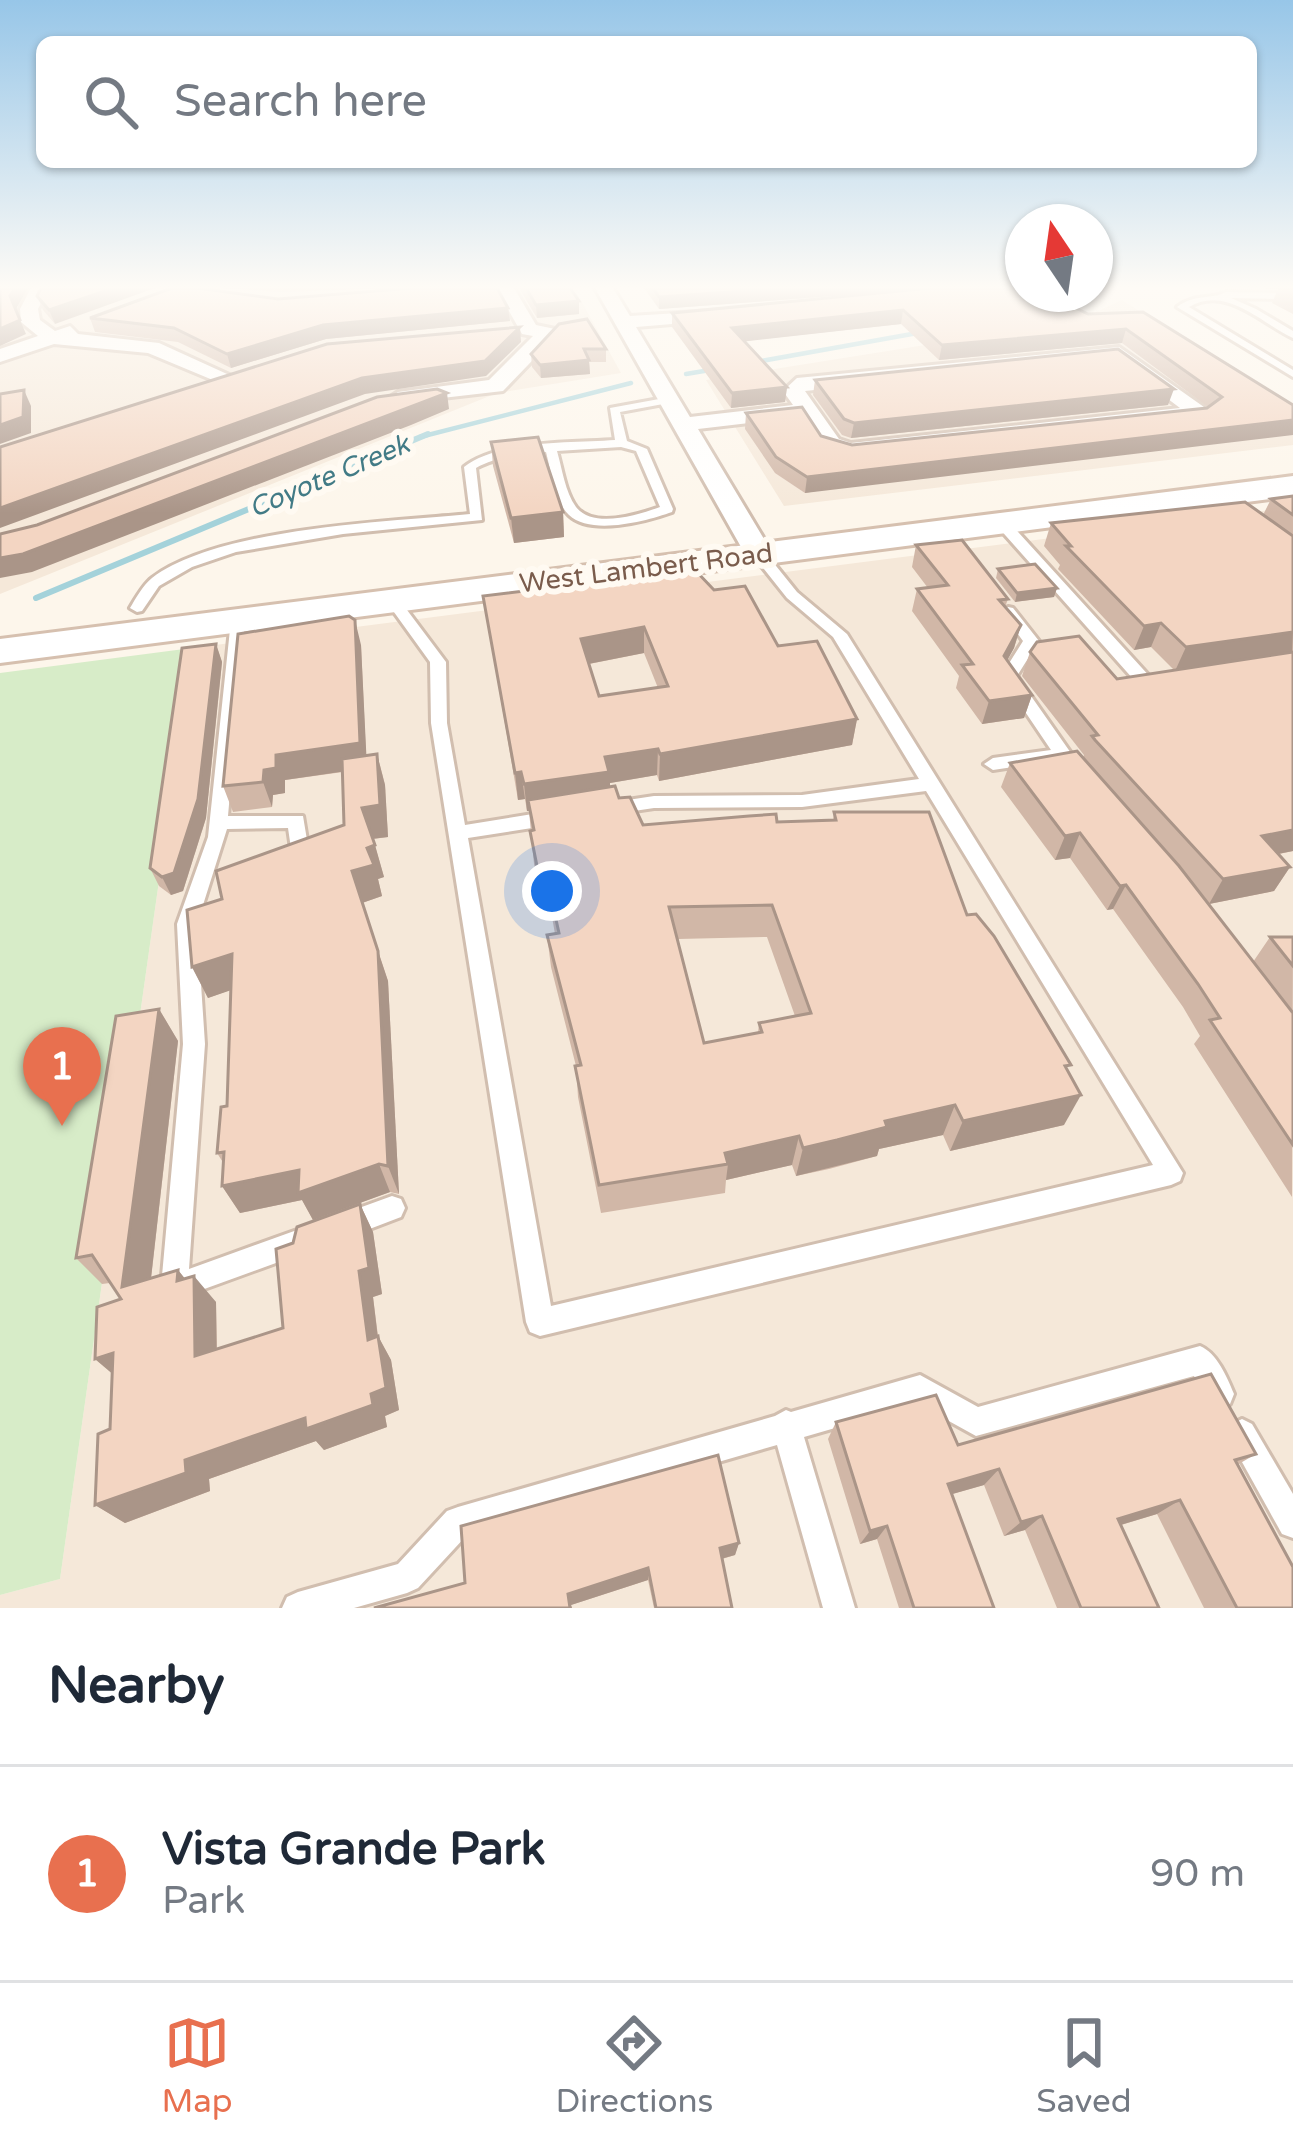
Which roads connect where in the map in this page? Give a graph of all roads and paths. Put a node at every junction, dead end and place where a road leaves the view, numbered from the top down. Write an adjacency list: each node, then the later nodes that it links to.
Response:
1 (198, 363): 8 (street)
2 (518, 363): 10 (street)
3 (647, 363): 9 (street)
4 (1015, 363): 11 (street)
5 (1133, 363): 11 (street)
6 (1293, 374): 7 (lane)
7 (1293, 385)
8 (204, 386)
9 (670, 400): 12 (street); 13 (lane)
10 (375, 403)
11 (806, 411): 12 (street)
12 (684, 424): 18 (street)
13 (622, 442): 14 (lane); 14 (lane)
14 (551, 450): 21 (lane)
15 (1293, 466): 18 (main road, West Lambert Road)
16 (1293, 486): 17 (main road, West Lambert Road)
17 (1003, 524): 18 (main road, West Lambert Road); 25 (lane)
18 (753, 544): 20 (main road, West Lambert Road); 21 (main road, West Lambert Road); 28 (lane)
19 (989, 586): 26 (lane)
20 (393, 601): 22 (main road, West Lambert Road); 33 (lane)
21 (137, 608): 23 (main road, West Lambert Road)
22 (238, 620): 24 (main road, West Lambert Road); 32 (lane)
23 (0, 624)
24 (0, 651)
25 (1169, 682)
26 (1063, 754): 27 (lane); 29 (lane)
27 (993, 764)
28 (932, 784): 30 (lane); 33 (lane)
29 (1089, 787)
30 (590, 812)
31 (568, 815): 33 (lane)
32 (218, 823): 34 (lane); 35 (lane)
33 (460, 832)
34 (280, 872)
35 (392, 1208)
36 (786, 1424): 37 (lane); 38 (lane); 39 (lane)
37 (1293, 1523)
38 (298, 1608)
39 (839, 1608)

